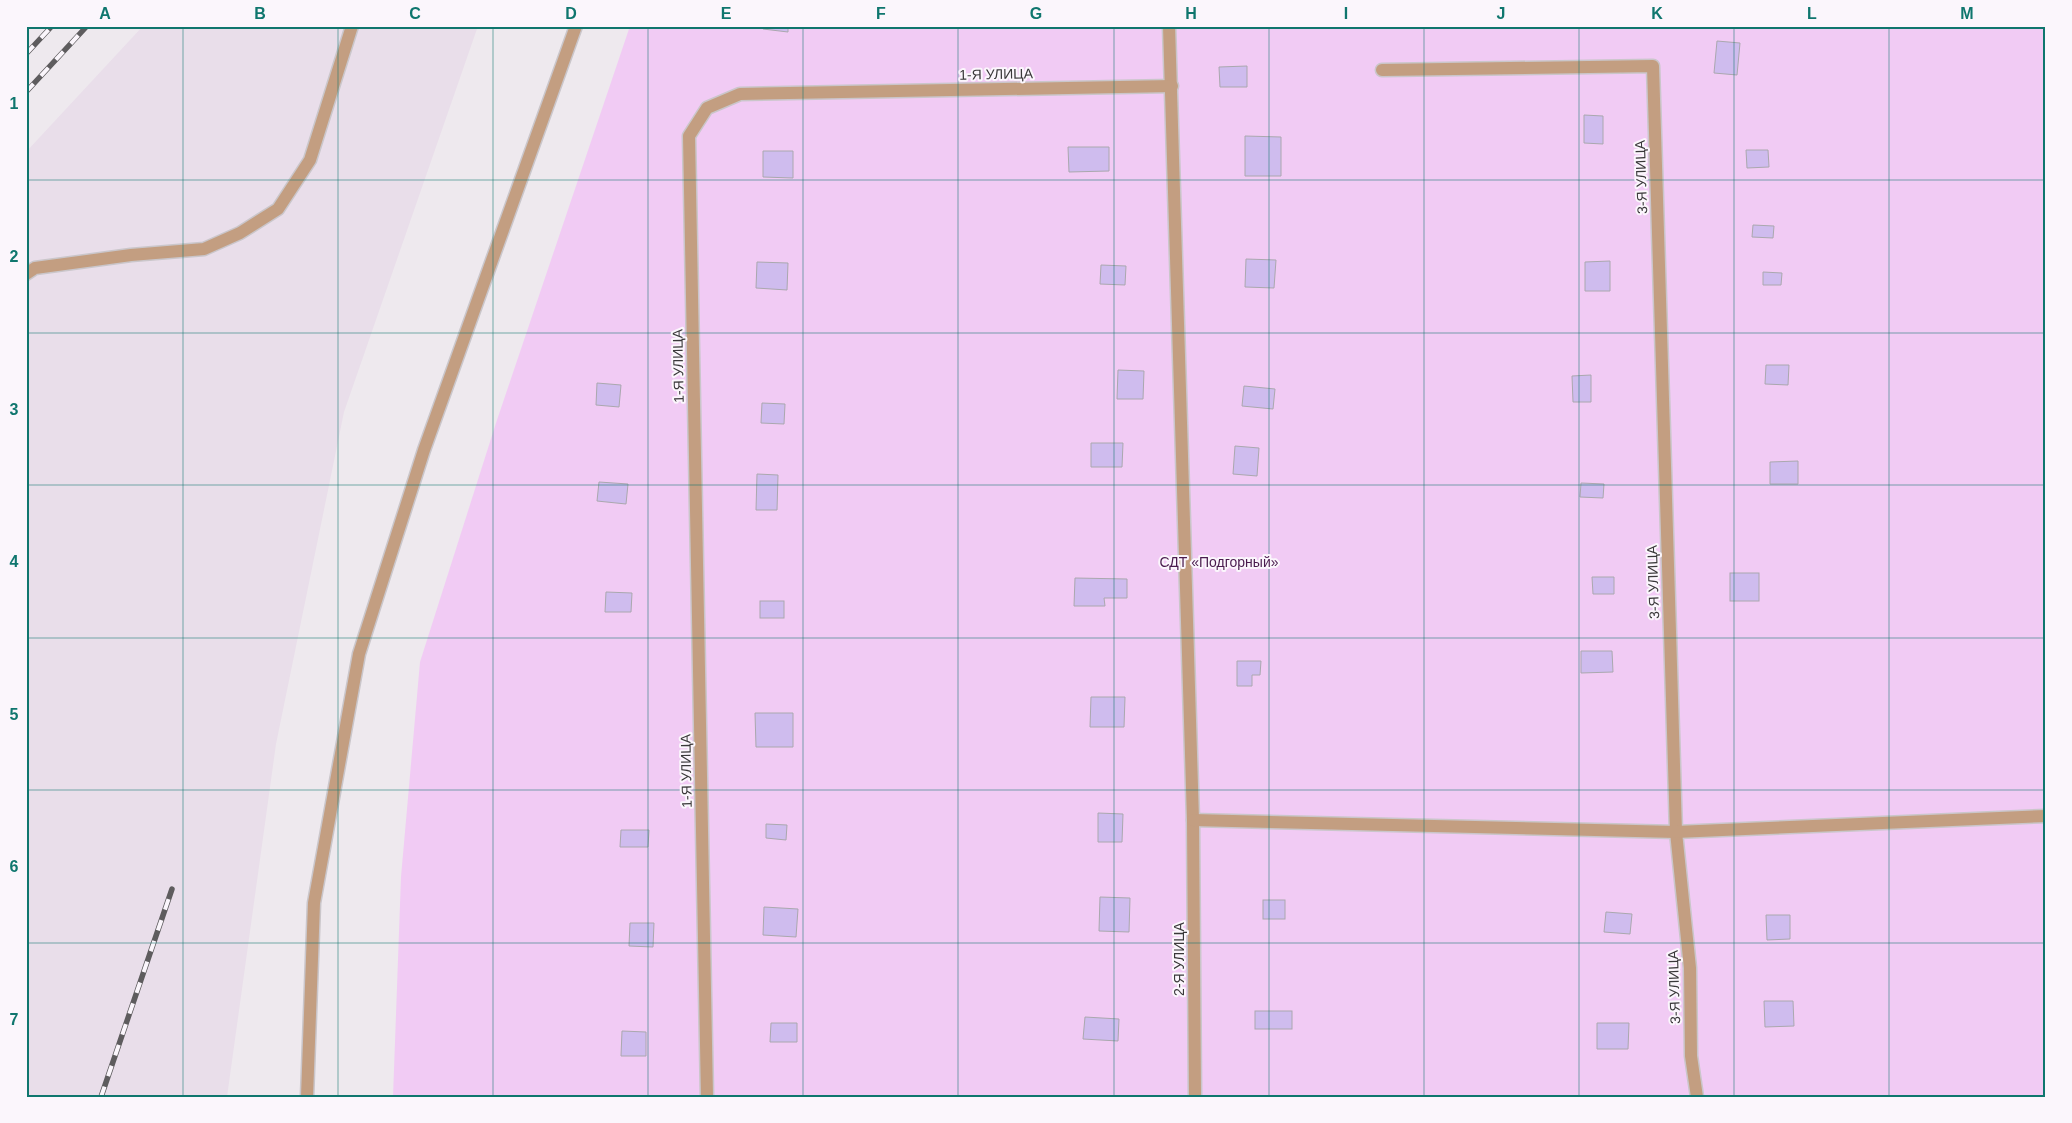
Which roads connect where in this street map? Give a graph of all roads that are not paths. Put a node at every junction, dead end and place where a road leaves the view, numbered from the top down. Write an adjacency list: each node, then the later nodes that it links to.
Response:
1 (352, 26): 6 (street)
2 (576, 26): 10 (street)
3 (1169, 26): 5 (street, 2-Я УЛИЦА)
4 (1382, 70): 9 (street, 3-Я УЛИЦА)
5 (1172, 86): 8 (street, 2-Я УЛИЦА); 11 (street, 1-Я УЛИЦА)
6 (26, 274)
7 (2046, 816): 9 (street)
8 (1193, 820): 9 (street); 12 (street, 2-Я УЛИЦА)
9 (1676, 832): 13 (street, 3-Я УЛИЦА)
10 (307, 1097)
11 (707, 1097)
12 (1195, 1097)
13 (1697, 1097)

